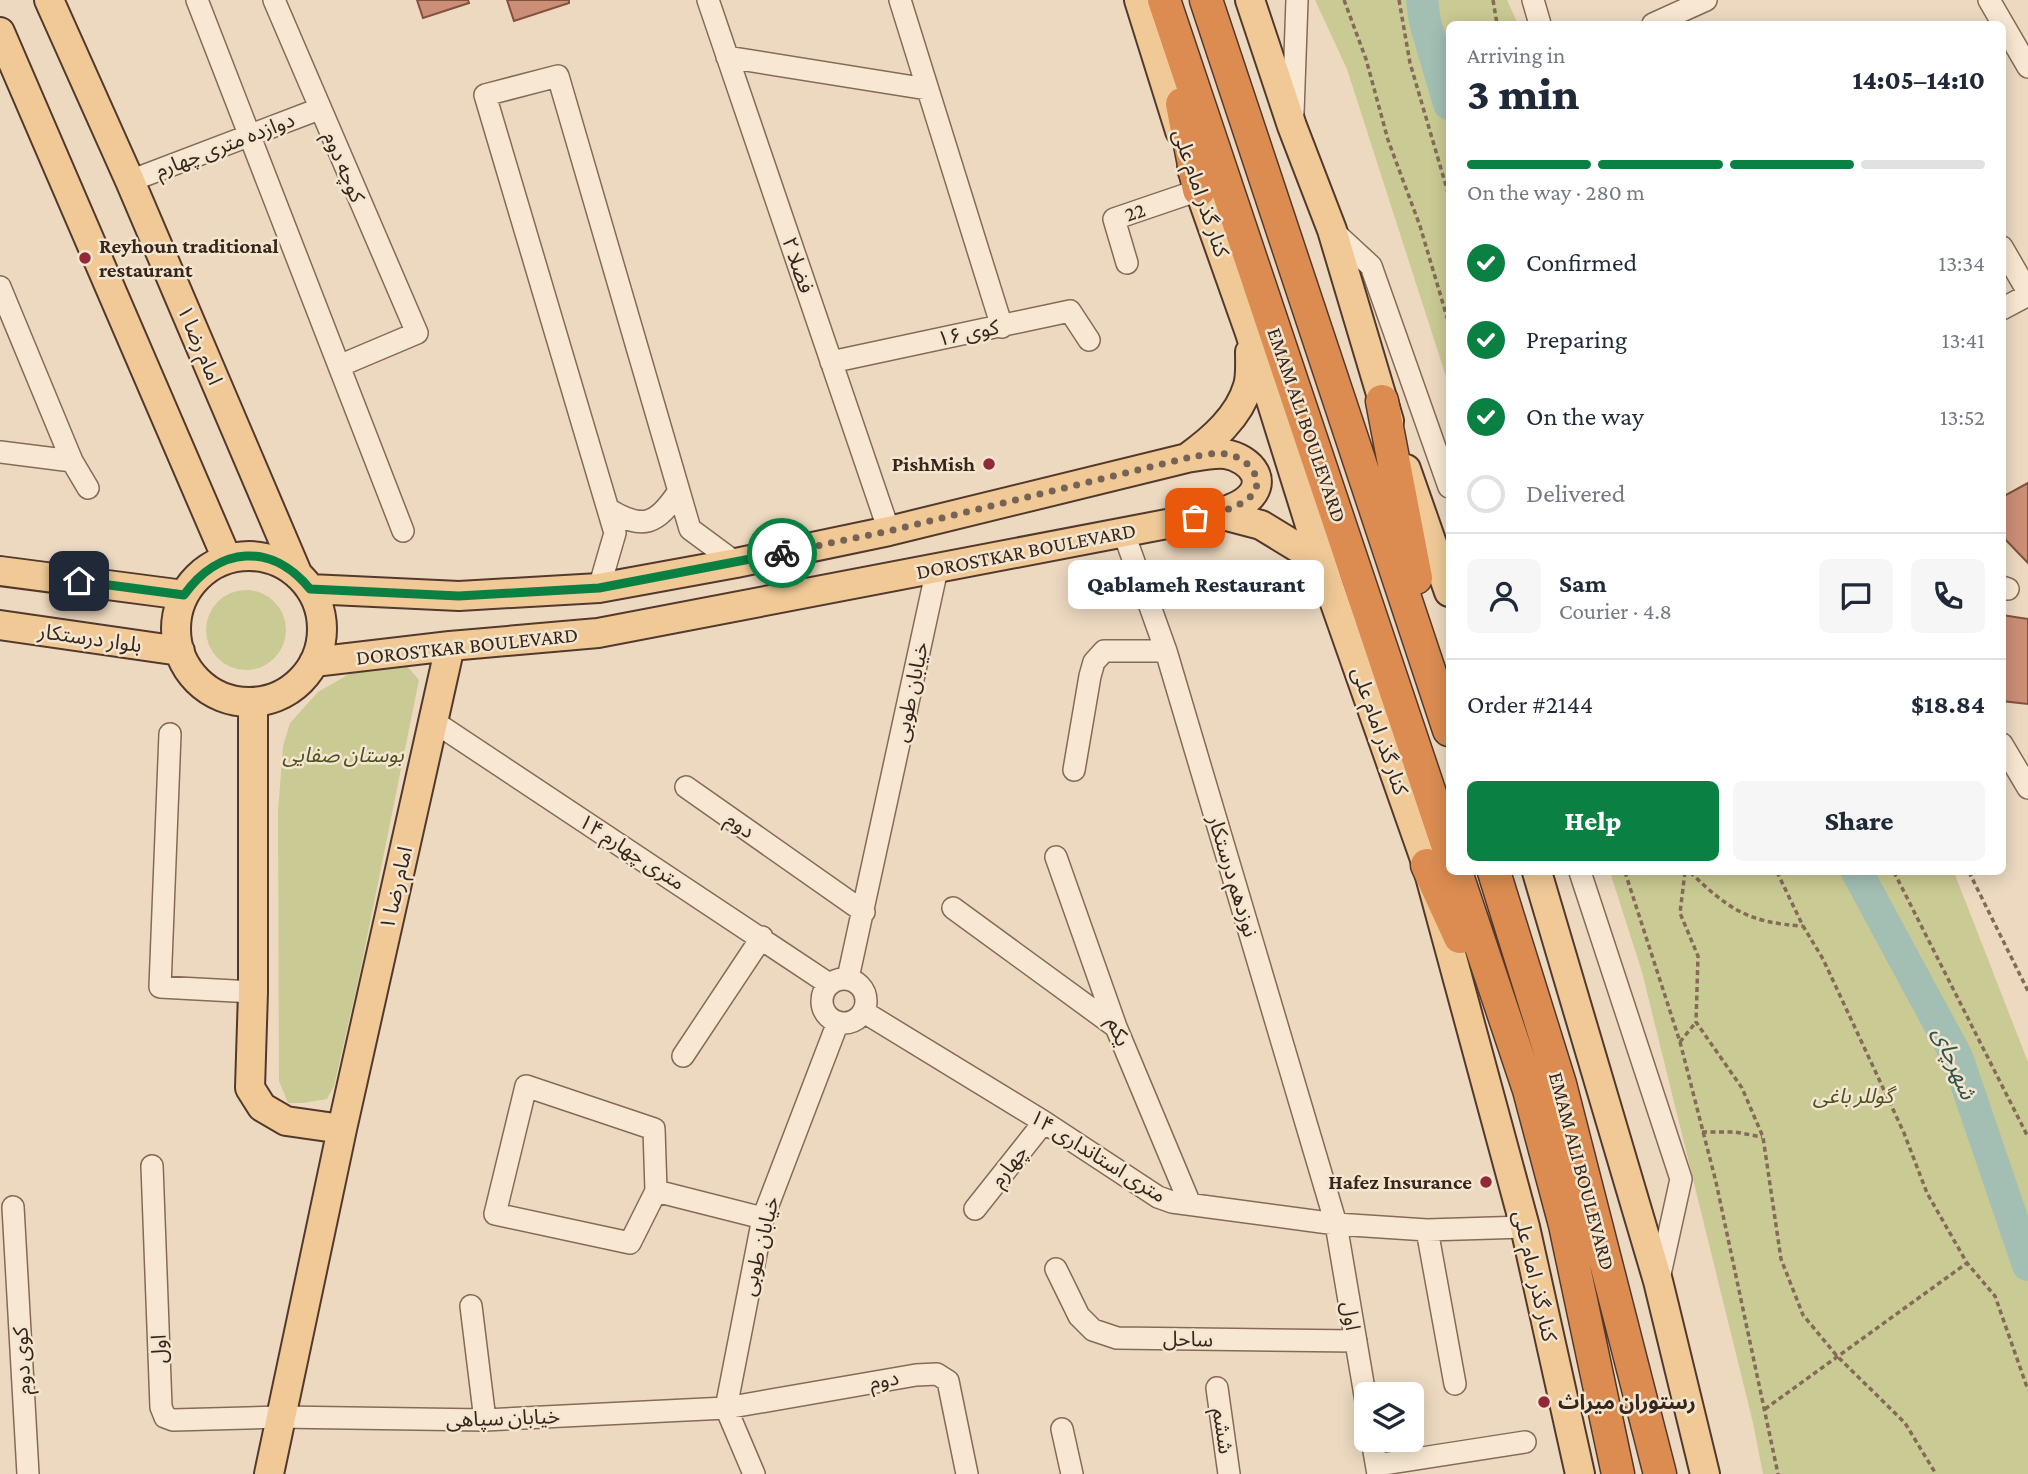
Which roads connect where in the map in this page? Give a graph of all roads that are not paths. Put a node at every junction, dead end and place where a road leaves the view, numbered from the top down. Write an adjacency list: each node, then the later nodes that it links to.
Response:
1 (49, 0): 25 (main road, امام رضا ۱)
2 (197, 0): 24 (street)
3 (274, 0): 22 (street, کوچه دوم)
4 (708, 0): 19 (street, فضلا ۲)
5 (900, 0): 21 (street)
6 (1139, 0): 26 (main road, کنار گذر امام علی)
7 (1163, 0): 26 (highway); 74 (highway, EMAM ALI BOULEVARD)
8 (1206, 0): 64 (highway, EMAM ALI BOULEVARD)
9 (1250, 0): 23 (main road)
10 (1297, 0): 23 (street)
11 (1533, 0): 14 (street)
12 (1706, 0): 15 (street)
13 (1989, 0): 16 (street)
14 (1539, 21)
15 (1660, 21)
16 (2001, 21)
17 (2006, 29): 20 (street)
18 (0, 32): 50 (main road)
19 (727, 57): 21 (street); 36 (street, فضلا ۲)
20 (2028, 67)
21 (928, 89): 33 (street)
22 (319, 109): 24 (street, دوازده متری چهارم); 37 (street, کوچه دوم)
23 (1292, 126): 27 (main road)
24 (250, 136): 25 (street, دوازده متری چهارم); 37 (street)
25 (130, 181): 54 (main road, امام رضا ۱)
26 (1199, 190): 29 (street, 22); 34 (main road, کنار گذر امام علی)
27 (1332, 230): 38 (main road); 42 (street)
28 (2006, 254): 31 (street)
29 (1127, 263)
30 (0, 287): 41 (street)
31 (2028, 293): 32 (street)
32 (2006, 307)
33 (1002, 327): 35 (street, کوی ۱۶); 36 (street, کوی ۱۶)
34 (1250, 334): 40 (main road); 56 (main road, کنار گذر امام علی)
35 (1089, 340)
36 (831, 362): 49 (street, فضلا ۲)
37 (339, 366): 48 (street)
38 (1382, 401): 55 (main road); 64 (highway)
39 (0, 452): 41 (street)
40 (1187, 458): 46 (main road, DOROSTKAR BOULEVARD); 49 (main road, DOROSTKAR BOULEVARD)
41 (72, 461): 43 (street)
42 (1446, 478)
43 (88, 488)
44 (679, 491): 45 (street); 45 (street); 51 (street)
45 (608, 509): 57 (street)
46 (1219, 513): 47 (main road, DOROSTKAR BOULEVARD); 56 (main road)
47 (1123, 530): 52 (main road, DOROSTKAR BOULEVARD); 62 (street, نوزدهم درستکار)
48 (403, 531)
49 (889, 531): 51 (main road, DOROSTKAR BOULEVARD)
50 (227, 559): 54 (main road); 58 (main road)
51 (736, 563): 57 (main road, DOROSTKAR BOULEVARD)
52 (937, 569): 60 (main road, DOROSTKAR BOULEVARD); 81 (street, خیابان طوبی)
53 (0, 571): 58 (main road)
54 (304, 582): 57 (main road, DOROSTKAR BOULEVARD); 63 (main road)
55 (1446, 583)
56 (1329, 586): 74 (main road, کنار گذر امام علی)
57 (599, 588)
58 (184, 595): 61 (main road)
59 (0, 625): 61 (main road, بلوار درستکار)
60 (450, 646): 63 (main road, DOROSTKAR BOULEVARD); 67 (main road, امام رضا ۱)
61 (180, 651): 65 (main road)
62 (1166, 651): 70 (street); 97 (street, نوزدهم درستکار)
63 (314, 662): 65 (main road)
64 (1440, 700): 66 (highway, EMAM ALI BOULEVARD)
65 (253, 702): 84 (main road)
66 (1446, 720)
67 (433, 721): 82 (street, ۱۴ متری چهارم); 90 (main road, امام رضا ۱)
68 (170, 734): 84 (street)
69 (2006, 751): 72 (street)
70 (1074, 770)
71 (686, 787): 81 (street, دوم)
72 (2028, 788)
73 (1056, 857): 87 (street, یکم)
74 (1444, 862)
75 (1447, 875): 98 (main road, کنار گذر امام علی)
76 (1449, 875): 121 (highway, EMAM ALI BOULEVARD)
77 (1495, 875): 122 (highway, EMAM ALI BOULEVARD)
78 (1537, 875): 101 (main road)
79 (1581, 875): 101 (street)
80 (953, 908): 87 (street)
81 (864, 912): 83 (street, خیابان طوبی)
82 (762, 937): 83 (street, ۱۴ متری چهارم); 88 (street)
83 (839, 981): 85 (street); 86 (street)
84 (253, 992): 90 (main road)
85 (864, 1012): 86 (street); 89 (street, ۱۴ متری استانداری)
86 (838, 1022): 96 (street, خیابان طوبی)
87 (1116, 1027): 93 (street, یکم)
88 (683, 1056)
89 (1044, 1122): 93 (street, ۱۴ متری استانداری); 95 (street, چهارم)
90 (342, 1129): 108 (main road, امام رضا ۱)
91 (152, 1166): 108 (street, اول)
92 (656, 1191): 92 (street); 96 (street)
93 (1190, 1205): 97 (street, ۱۴ متری استانداری)
94 (13, 1207): 114 (street, کوی دوم)
95 (975, 1209)
96 (763, 1219): 107 (street, خیابان طوبی)
97 (1336, 1224): 99 (street, ۱۴ متری استانداری); 103 (street, اول)
98 (1525, 1227): 99 (street, ۱۴ متری استانداری); 120 (main road, کنار گذر امام علی)
99 (1427, 1230): 105 (street)
100 (1056, 1269): 103 (street, ساحل)
101 (1658, 1281): 123 (main road)
102 (471, 1306): 109 (street)
103 (1356, 1341): 104 (street, اول)
104 (1363, 1382)
105 (1455, 1384)
106 (1217, 1388): 119 (street, ششم)
107 (726, 1408): 109 (street, خیابان سپاهی); 116 (street); 117 (street, دوم)
108 (280, 1417): 109 (street, خیابان سپاهی); 115 (main road, امام رضا ۱)
109 (485, 1420)
110 (1062, 1429): 118 (street)
111 (1525, 1442): 113 (street)
112 (1374, 1452): 113 (street)
113 (1377, 1470)
114 (28, 1474)
115 (269, 1474)
116 (754, 1474)
117 (967, 1474)
118 (1072, 1474)
119 (1229, 1474)
120 (1580, 1474)
121 (1618, 1474)
122 (1660, 1474)
123 (1705, 1474)

